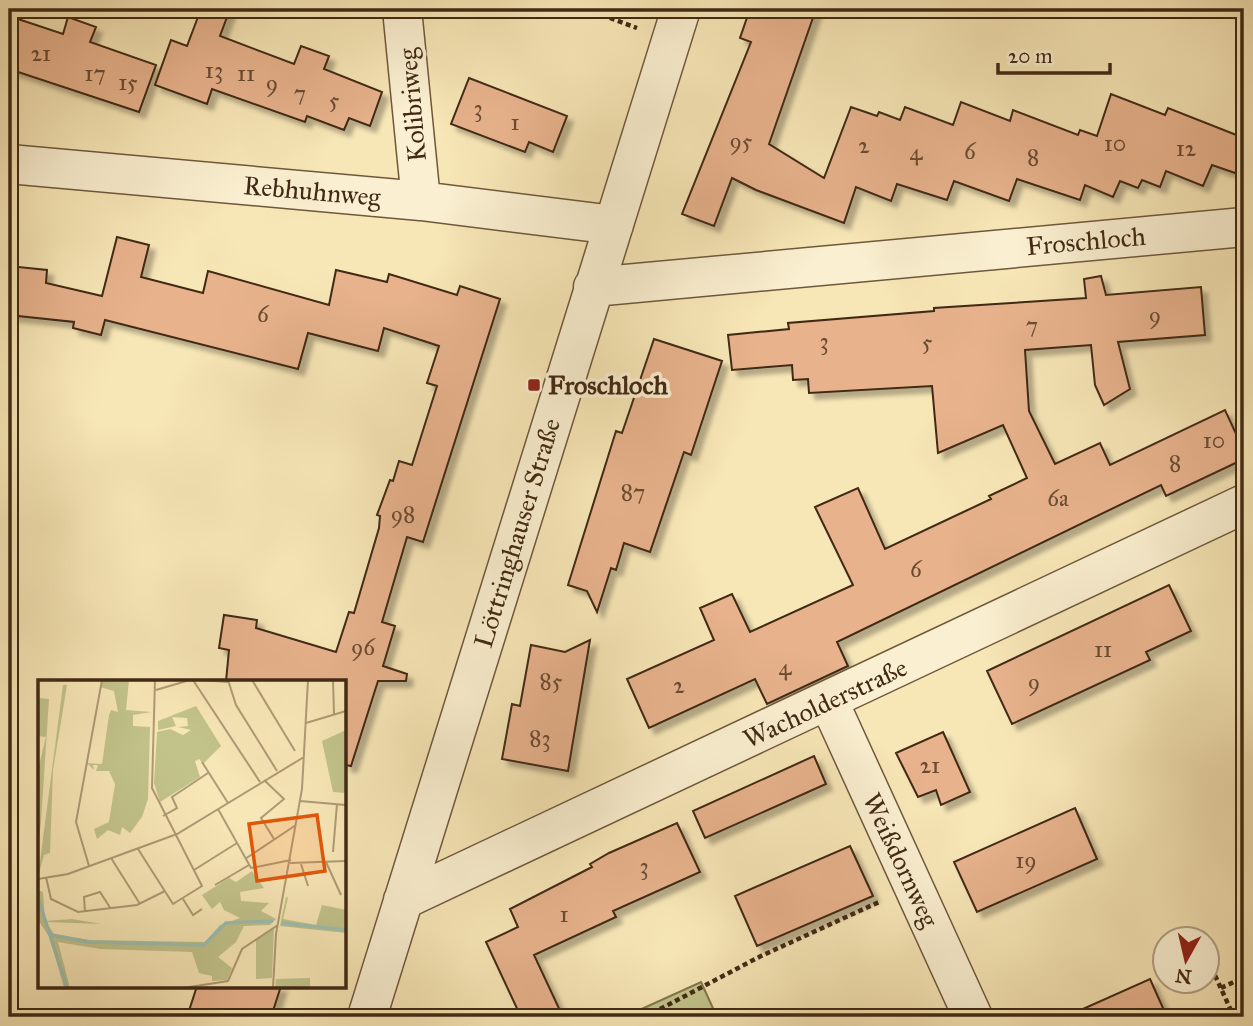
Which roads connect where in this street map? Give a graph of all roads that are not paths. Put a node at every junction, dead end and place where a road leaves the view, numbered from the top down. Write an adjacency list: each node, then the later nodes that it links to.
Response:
1 (402, 9): 4 (street, Kolibriweg)
2 (676, 24): 5 (street, Löttringhauser Straße)
3 (9, 164): 4 (street, Rebhuhnweg)
4 (421, 201): 5 (street, Rebhuhnweg)
5 (614, 225): 7 (street, Löttringhauser Straße)
6 (1244, 227): 7 (street, Froschloch)
7 (593, 287): 10 (street, Löttringhauser Straße)
8 (1244, 504): 9 (street, Wacholderstraße)
9 (828, 702): 10 (street, Wacholderstraße); 12 (street, Weißdornweg)
10 (403, 900): 11 (street, Löttringhauser Straße)
11 (367, 1017)
12 (973, 1017)

